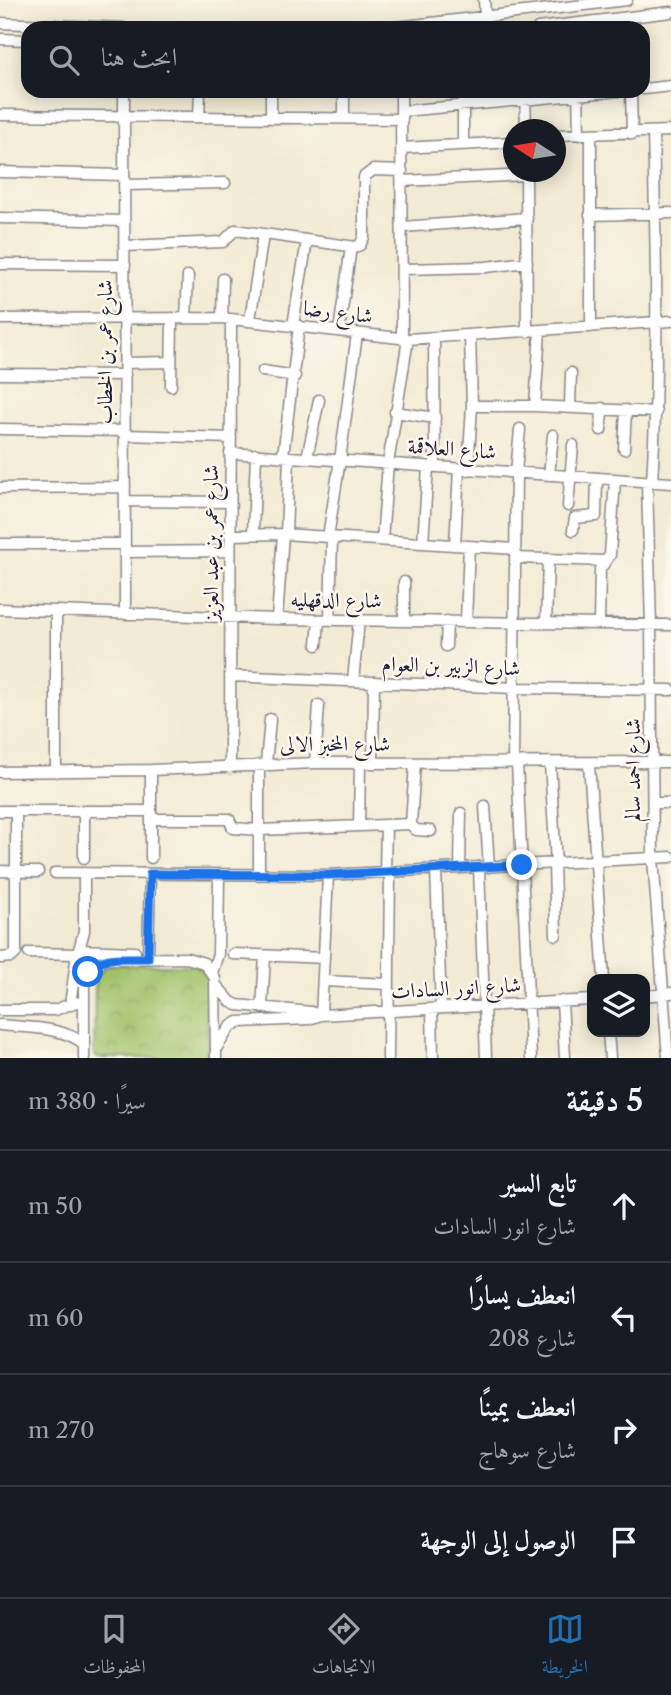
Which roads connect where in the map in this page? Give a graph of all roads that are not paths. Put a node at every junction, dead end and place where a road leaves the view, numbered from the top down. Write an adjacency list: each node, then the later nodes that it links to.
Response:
1 (484, 0): 5 (street)
2 (626, 0): 3 (street)
3 (558, 4): 5 (street)
4 (671, 12): 7 (street)
5 (485, 16): 6 (street)
6 (445, 21)
7 (637, 21)
8 (0, 23): 9 (street)
9 (21, 24)
10 (0, 39): 11 (street)
11 (21, 40)
12 (671, 86): 13 (street)
13 (650, 88)
14 (124, 98): 27 (street, شارع عمر بن الخطاب)
15 (200, 98): 28 (street)
16 (271, 98): 29 (street)
17 (344, 98): 30 (street)
18 (401, 98): 26 (street)
19 (463, 98): 24 (street)
20 (513, 98): 24 (street)
21 (526, 98): 31 (street)
22 (580, 98): 34 (street)
23 (631, 98): 35 (street)
24 (463, 106): 26 (street); 38 (street)
25 (0, 115): 27 (street)
26 (402, 115): 30 (street); 39 (street)
27 (124, 116): 28 (street); 43 (street, شارع عمر بن الخطاب)
28 (200, 117): 29 (street)
29 (271, 118): 30 (street)
30 (344, 118)
31 (526, 119)
32 (671, 131): 33 (street)
33 (653, 132): 35 (street); 46 (street, شارع احمد سالم)
34 (585, 134): 35 (street); 36 (street); 48 (street)
35 (632, 134)
36 (566, 135)
37 (503, 143): 38 (street)
38 (463, 145): 39 (street)
39 (402, 148): 42 (street)
40 (0, 172): 43 (street)
41 (503, 174): 42 (street)
42 (402, 176): 52 (street); 56 (street)
43 (124, 180): 45 (street); 51 (street, شارع عمر بن الخطاب)
44 (526, 182): 50 (street)
45 (225, 183)
46 (654, 213): 47 (street); 48 (street); 70 (street, شارع احمد سالم)
47 (671, 213)
48 (590, 215): 72 (street)
49 (0, 218): 51 (street)
50 (527, 218): 52 (street); 57 (street)
51 (124, 221): 55 (street, شارع عمر بن الخطاب)
52 (402, 227): 60 (street)
53 (263, 234): 54 (street); 55 (street); 68 (street)
54 (307, 241): 56 (street); 71 (street)
55 (125, 246): 59 (street, شارع عمر بن الخطاب)
56 (351, 247): 73 (street)
57 (527, 262): 60 (street); 75 (street)
58 (0, 264): 59 (street)
59 (125, 265): 63 (street, شارع عمر بن الخطاب)
60 (402, 270): 78 (street)
61 (188, 276): 65 (street)
62 (223, 279): 66 (street, شارع عمر بن عبد العزيز)
63 (125, 318): 64 (street, شارع رضا); 67 (street, شارع رضا); 81 (street, شارع عمر بن الخطاب)
64 (172, 318): 65 (street, شارع رضا); 80 (street)
65 (186, 318): 66 (street, شارع رضا)
66 (226, 318): 68 (street, شارع رضا); 101 (street, شارع عمر بن عبد العزيز)
67 (0, 319)
68 (250, 320): 71 (street, شارع رضا)
69 (671, 321): 70 (street, شارع رضا)
70 (657, 322): 72 (street, شارع رضا); 94 (street, شارع احمد سالم)
71 (296, 326): 73 (street, شارع رضا); 85 (street)
72 (592, 327): 74 (street, شارع رضا)
73 (339, 331): 76 (street, شارع رضا)
74 (540, 331): 75 (street, شارع رضا); 89 (street)
75 (527, 332): 77 (street, شارع رضا)
76 (357, 334): 78 (street, شارع رضا); 108 (street)
77 (470, 336): 79 (street, شارع رضا); 88 (street)
78 (405, 339): 79 (street, شارع رضا); 93 (street)
79 (434, 339): 95 (street)
80 (171, 362): 81 (street); 86 (street)
81 (125, 369): 84 (street); 99 (street, شارع عمر بن الخطاب)
82 (263, 371): 85 (street)
83 (571, 373): 90 (street)
84 (0, 374)
85 (295, 376): 106 (street)
86 (171, 386)
87 (319, 400): 107 (street)
88 (472, 406): 89 (street); 111 (street)
89 (535, 406): 90 (street)
90 (569, 407): 91 (street)
91 (602, 408): 92 (street); 98 (street)
92 (626, 410): 94 (street); 103 (street)
93 (396, 412): 95 (street); 109 (street)
94 (656, 412): 117 (street, شارع احمد سالم)
95 (435, 418): 110 (street)
96 (0, 429): 99 (street)
97 (520, 429): 112 (street)
98 (601, 430)
99 (125, 433): 101 (street); 119 (street, شارع عمر بن الخطاب)
100 (553, 435): 113 (street)
101 (230, 438): 104 (street, شارع عمر بن عبد العزيز)
102 (573, 445): 114 (street)
103 (624, 449)
104 (230, 453): 105 (street, شارع العلاقمة); 122 (street, شارع عمر بن عبد العزيز)
105 (256, 454): 106 (street, شارع العلاقمة); 125 (street)
106 (286, 457): 107 (street, شارع العلاقمة); 126 (street)
107 (307, 458): 108 (street, شارع العلاقمة)
108 (340, 460): 109 (street, شارع العلاقمة); 128 (street)
109 (388, 464): 110 (street, شارع العلاقمة); 129 (street)
110 (432, 467): 111 (street, شارع العلاقمة); 130 (street)
111 (463, 470): 112 (street, شارع العلاقمة); 132 (street)
112 (516, 473): 113 (street, شارع العلاقمة); 136 (street)
113 (549, 475): 114 (street, شارع العلاقمة)
114 (570, 477): 115 (street, شارع العلاقمة); 123 (street)
115 (597, 478): 116 (street, شارع العلاقمة); 124 (street)
116 (615, 480): 117 (street, شارع العلاقمة); 138 (street)
117 (649, 482): 118 (street, شارع العلاقمة); 154 (street, شارع احمد سالم)
118 (671, 483)
119 (125, 487): 120 (street); 121 (street, شارع عمر بن الخطاب)
120 (0, 488)
121 (125, 501): 122 (street); 134 (street, شارع عمر بن الخطاب)
122 (230, 502): 127 (street, شارع عمر بن عبد العزيز)
123 (568, 506)
124 (573, 530)
125 (253, 534): 126 (street); 127 (street)
126 (284, 534): 128 (street); 144 (street)
127 (230, 535): 135 (street, شارع عمر بن عبد العزيز)
128 (330, 537): 129 (street); 145 (street)
129 (382, 540): 130 (street)
130 (423, 543): 132 (street)
131 (0, 544): 134 (street)
132 (455, 545): 133 (street)
133 (469, 546): 136 (street); 149 (street)
134 (125, 548): 135 (street); 142 (street, شارع عمر بن الخطاب)
135 (230, 551): 143 (street, شارع عمر بن عبد العزيز)
136 (515, 553): 137 (street); 150 (street)
137 (548, 559): 138 (street); 151 (street)
138 (606, 561): 152 (street)
139 (404, 582): 147 (street)
140 (0, 609): 141 (street, شارع الدقهليه)
141 (56, 611): 142 (street, شارع الدقهليه); 178 (street)
142 (125, 614): 143 (street, شارع الدقهليه)
143 (230, 617): 144 (street, شارع الدقهليه); 157 (street, شارع عمر بن عبد العزيز)
144 (277, 619): 145 (street, شارع الدقهليه)
145 (325, 620): 146 (street, شارع الدقهليه); 155 (street)
146 (359, 620): 147 (street, شارع الدقهليه); 158 (street)
147 (404, 621): 148 (street, شارع الدقهليه)
148 (447, 621): 149 (street, شارع الدقهليه); 156 (street)
149 (466, 621): 150 (street, شارع الدقهليه)
150 (515, 622): 151 (street, شارع الدقهليه); 160 (street)
151 (546, 623): 152 (street, شارع الدقهليه)
152 (599, 624): 154 (street, شارع الدقهليه)
153 (671, 625): 154 (street, شارع الدقهليه)
154 (651, 626): 161 (street, شارع احمد سالم)
155 (317, 645)
156 (446, 646)
157 (230, 676): 158 (street, شارع الزبير بن العوام); 175 (street, شارع عمر بن عبد العزيز)
158 (353, 681): 159 (street, شارع الزبير بن العوام)
159 (374, 682): 160 (street, شارع الزبير بن العوام); 169 (street)
160 (515, 688): 161 (street, شارع الزبير بن العوام); 171 (street)
161 (652, 690): 162 (street, شارع الزبير بن العوام); 165 (street, شارع احمد سالم)
162 (671, 690)
163 (319, 705): 167 (street)
164 (270, 719): 173 (street)
165 (652, 762): 166 (street, شارع المخبز الالى); 174 (street, شارع المخبز الالى); 179 (street, شارع احمد سالم)
166 (671, 762)
167 (315, 763): 168 (street, شارع المخبز الالى); 173 (street, شارع المخبز الالى)
168 (359, 763): 169 (street, شارع المخبز الالى); 189 (street)
169 (373, 763): 170 (street, شارع المخبز الالى)
170 (415, 763): 171 (street, شارع المخبز الالى); 187 (street)
171 (515, 763): 172 (street, شارع المخبز الالى); 198 (street)
172 (550, 763): 174 (street, شارع المخبز الالى); 197 (street)
173 (263, 764): 175 (street, شارع المخبز الالى); 190 (street)
174 (589, 764): 196 (street)
175 (230, 768): 176 (street, شارع المخبز الالى)
176 (151, 770): 178 (street, شارع المخبز الالى); 186 (street)
177 (0, 772): 178 (street, شارع المخبز الالى)
178 (55, 772)
179 (653, 803): 180 (street); 194 (street, شارع احمد سالم)
180 (671, 803)
181 (485, 806): 199 (street)
182 (0, 811): 183 (street)
183 (16, 811): 184 (street); 203 (street)
184 (84, 811): 186 (street); 192 (street)
185 (461, 813): 200 (street)
186 (151, 815): 190 (street); 193 (street)
187 (410, 824): 188 (street); 191 (street)
188 (386, 825): 189 (street); 205 (street)
189 (359, 826): 190 (street)
190 (259, 830): 210 (street)
191 (431, 831)
192 (84, 858)
193 (151, 858)
194 (653, 858): 195 (street); 196 (street); 226 (street, شارع احمد سالم)
195 (671, 858)
196 (596, 862): 197 (street); 222 (street)
197 (555, 864): 198 (street); 212 (street)
198 (522, 865): 199 (street); 230 (street)
199 (484, 867): 200 (street); 232 (street)
200 (460, 868): 201 (street)
201 (436, 870): 205 (street); 234 (street)
202 (0, 871): 203 (street)
203 (16, 872): 204 (street); 218 (street)
204 (38, 872)
205 (388, 872): 211 (street); 224 (street)
206 (55, 873): 207 (street)
207 (84, 873): 208 (street); 214 (street)
208 (150, 874): 209 (street); 213 (street)
209 (219, 875): 210 (street); 221 (street)
210 (259, 875): 211 (street)
211 (328, 875): 220 (street)
212 (556, 935)
213 (149, 945): 214 (street); 219 (street)
214 (79, 952): 215 (street); 231 (street)
215 (29, 953)
216 (233, 954): 217 (street)
217 (265, 956): 220 (street); 233 (street)
218 (0, 958)
219 (148, 958): 221 (street); 227 (street)
220 (324, 958): 223 (street)
221 (212, 973): 225 (street, شارع انور السادات)
222 (604, 974)
223 (323, 981): 224 (street); 238 (street)
224 (389, 984): 237 (street)
225 (216, 985): 233 (street, شارع انور السادات); 243 (street, شارع انور السادات)
226 (667, 994): 251 (street, شارع احمد سالم)
227 (84, 996): 231 (street); 242 (street)
228 (587, 1000): 229 (street, شارع انور السادات)
229 (562, 1001): 230 (street, شارع انور السادات); 249 (street)
230 (528, 1003): 232 (street, شارع انور السادات); 248 (street)
231 (70, 1005): 236 (street)
232 (484, 1006): 234 (street, شارع انور السادات); 247 (street)
233 (262, 1008): 238 (street, شارع انور السادات)
234 (436, 1008): 237 (street, شارع انور السادات); 246 (street)
235 (0, 1010): 236 (street)
236 (26, 1010): 240 (street)
237 (388, 1011): 238 (street, شارع انور السادات); 245 (street)
238 (321, 1015): 243 (street, شارع انور السادات)
239 (0, 1025): 240 (street)
240 (26, 1028): 242 (street)
241 (608, 1037): 250 (street)
242 (84, 1044): 244 (street)
243 (217, 1052)
244 (83, 1058)
245 (388, 1058)
246 (433, 1058)
247 (486, 1058)
248 (531, 1058)
249 (565, 1058)
250 (610, 1058)
251 (668, 1058)

